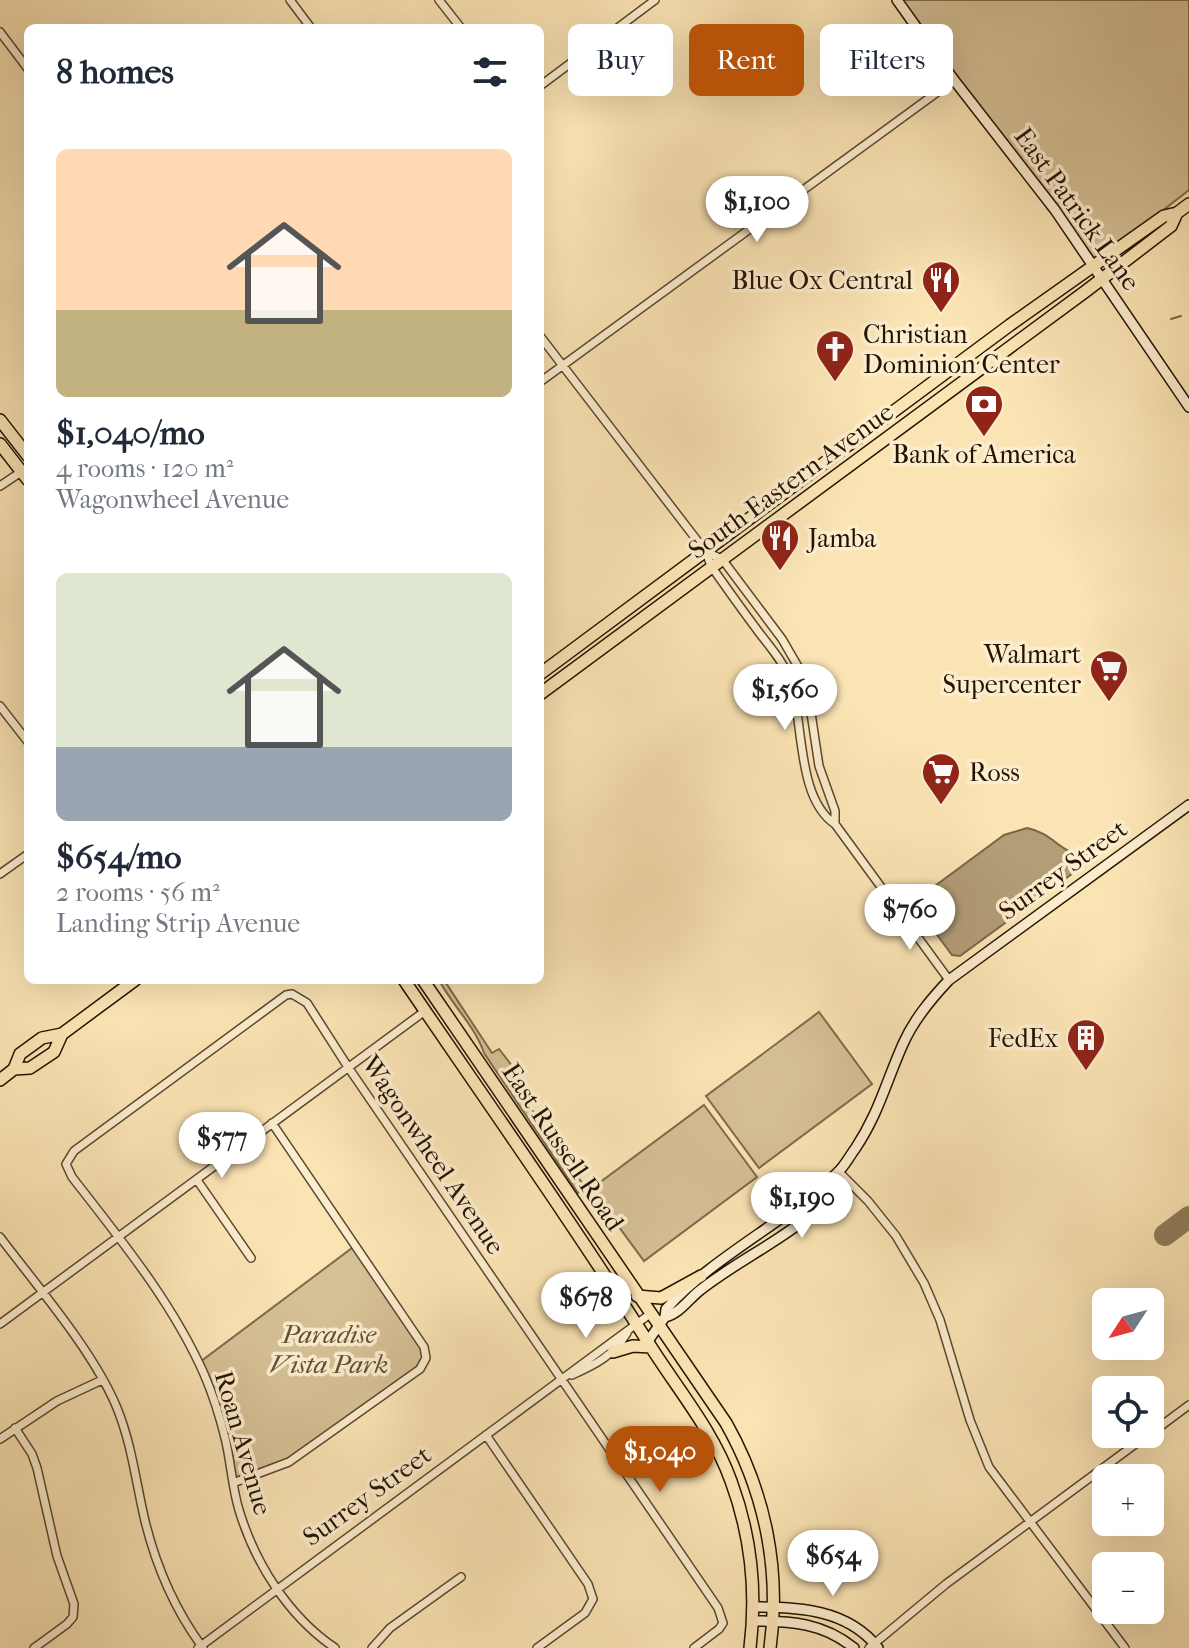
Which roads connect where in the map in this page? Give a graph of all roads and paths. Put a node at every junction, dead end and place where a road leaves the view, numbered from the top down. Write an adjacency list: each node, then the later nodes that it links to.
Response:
1 (290, 0): 5 (street)
2 (439, 0): 6 (street)
3 (655, 0): 10 (street)
4 (897, 0): 9 (street, East Patrick Lane)
5 (308, 24)
6 (458, 24)
7 (0, 32): 8 (street)
8 (24, 64)
9 (954, 80): 13 (street, East Patrick Lane); 16 (street)
10 (544, 83)
11 (1189, 204): 12 (main road, South Eastern Avenue)
12 (1177, 213): 13 (main road, South Eastern Avenue); 14 (main road, South Eastern Avenue)
13 (1093, 265): 14 (street, East Patrick Lane); 27 (main road, South Eastern Avenue)
14 (1103, 278): 18 (street, East Patrick Lane); 28 (main road, South Eastern Avenue)
15 (544, 341): 16 (street)
16 (563, 366): 17 (street); 27 (street)
17 (544, 379)
18 (1189, 407)
19 (0, 420): 22 (main road)
20 (0, 436): 23 (main road)
21 (0, 444): 24 (main road)
22 (24, 451)
23 (24, 468)
24 (24, 469)
25 (24, 472): 26 (street)
26 (0, 486)
27 (706, 552): 28 (street); 29 (main road, South Eastern Avenue)
28 (716, 563): 30 (main road, South Eastern Avenue); 34 (street); 34 (street)
29 (544, 671)
30 (544, 691)
31 (0, 706): 32 (street)
32 (24, 737)
33 (1189, 805): 37 (street, Surrey Street)
34 (835, 824): 37 (street)
35 (24, 857): 36 (street)
36 (0, 874)
37 (949, 980): 50 (street, Surrey Street)
38 (130, 984): 42 (main road)
39 (407, 984): 41 (main road, East Russell Road)
40 (426, 984): 45 (main road, East Russell Road)
41 (425, 1011): 43 (street); 47 (main road, East Russell Road)
42 (62, 1034): 44 (main road); 44 (main road)
43 (348, 1067): 48 (street); 49 (street, Wagonwheel Avenue); 67 (street, Wagonwheel Avenue)
44 (14, 1069): 46 (main road)
45 (489, 1076): 47 (main road); 59 (main road, East Russell Road)
46 (0, 1080)
47 (476, 1086): 63 (main road, East Russell Road)
48 (272, 1123): 51 (street); 74 (street)
49 (66, 1164): 53 (street, Roan Avenue)
50 (839, 1172): 54 (street, Surrey Street); 56 (street, Surrey Street); 75 (street)
51 (197, 1180): 53 (street); 55 (street)
52 (0, 1237): 58 (street)
53 (119, 1237): 58 (street); 74 (street, Roan Avenue)
54 (756, 1237): 56 (street); 57 (street, Surrey Street)
55 (251, 1258)
56 (721, 1275): 61 (street, Surrey Street)
57 (701, 1276): 59 (main road); 61 (street, Surrey Street)
58 (43, 1293): 62 (street); 66 (street)
59 (637, 1296): 60 (main road, East Russell Road)
60 (650, 1314): 61 (main road, East Russell Road); 63 (street, Surrey Street)
61 (661, 1321): 64 (street, Surrey Street); 79 (main road, East Russell Road)
62 (0, 1324)
63 (633, 1328): 64 (main road, East Russell Road); 65 (street, Surrey Street); 67 (street, Surrey Street)
64 (649, 1344): 65 (main road); 78 (main road, East Russell Road)
65 (613, 1352): 67 (street, Surrey Street)
66 (102, 1380): 70 (street); 83 (street)
67 (563, 1380): 71 (street, Surrey Street); 88 (street, Wagonwheel Avenue)
68 (1189, 1405): 69 (street)
69 (1164, 1424)
70 (15, 1428): 72 (street); 84 (street)
71 (486, 1435): 77 (street, Surrey Street); 87 (street)
72 (0, 1439)
73 (1131, 1448): 75 (street)
74 (233, 1483): 77 (street, Roan Avenue)
75 (1029, 1523): 82 (street); 92 (street)
76 (461, 1577): 86 (street)
77 (277, 1589): 83 (street, Surrey Street); 85 (street, Roan Avenue)
78 (753, 1607): 79 (street); 80 (main road, East Russell Road)
79 (774, 1607): 81 (main road, East Russell Road); 82 (street)
80 (753, 1621): 81 (street); 89 (main road, East Russell Road)
81 (774, 1621): 90 (main road, East Russell Road); 91 (street)
82 (874, 1646)
83 (201, 1647)
84 (34, 1648)
85 (335, 1648)
86 (372, 1648)
87 (537, 1648)
88 (694, 1648)
89 (750, 1648)
90 (770, 1648)
91 (854, 1648)
92 (1125, 1648)

